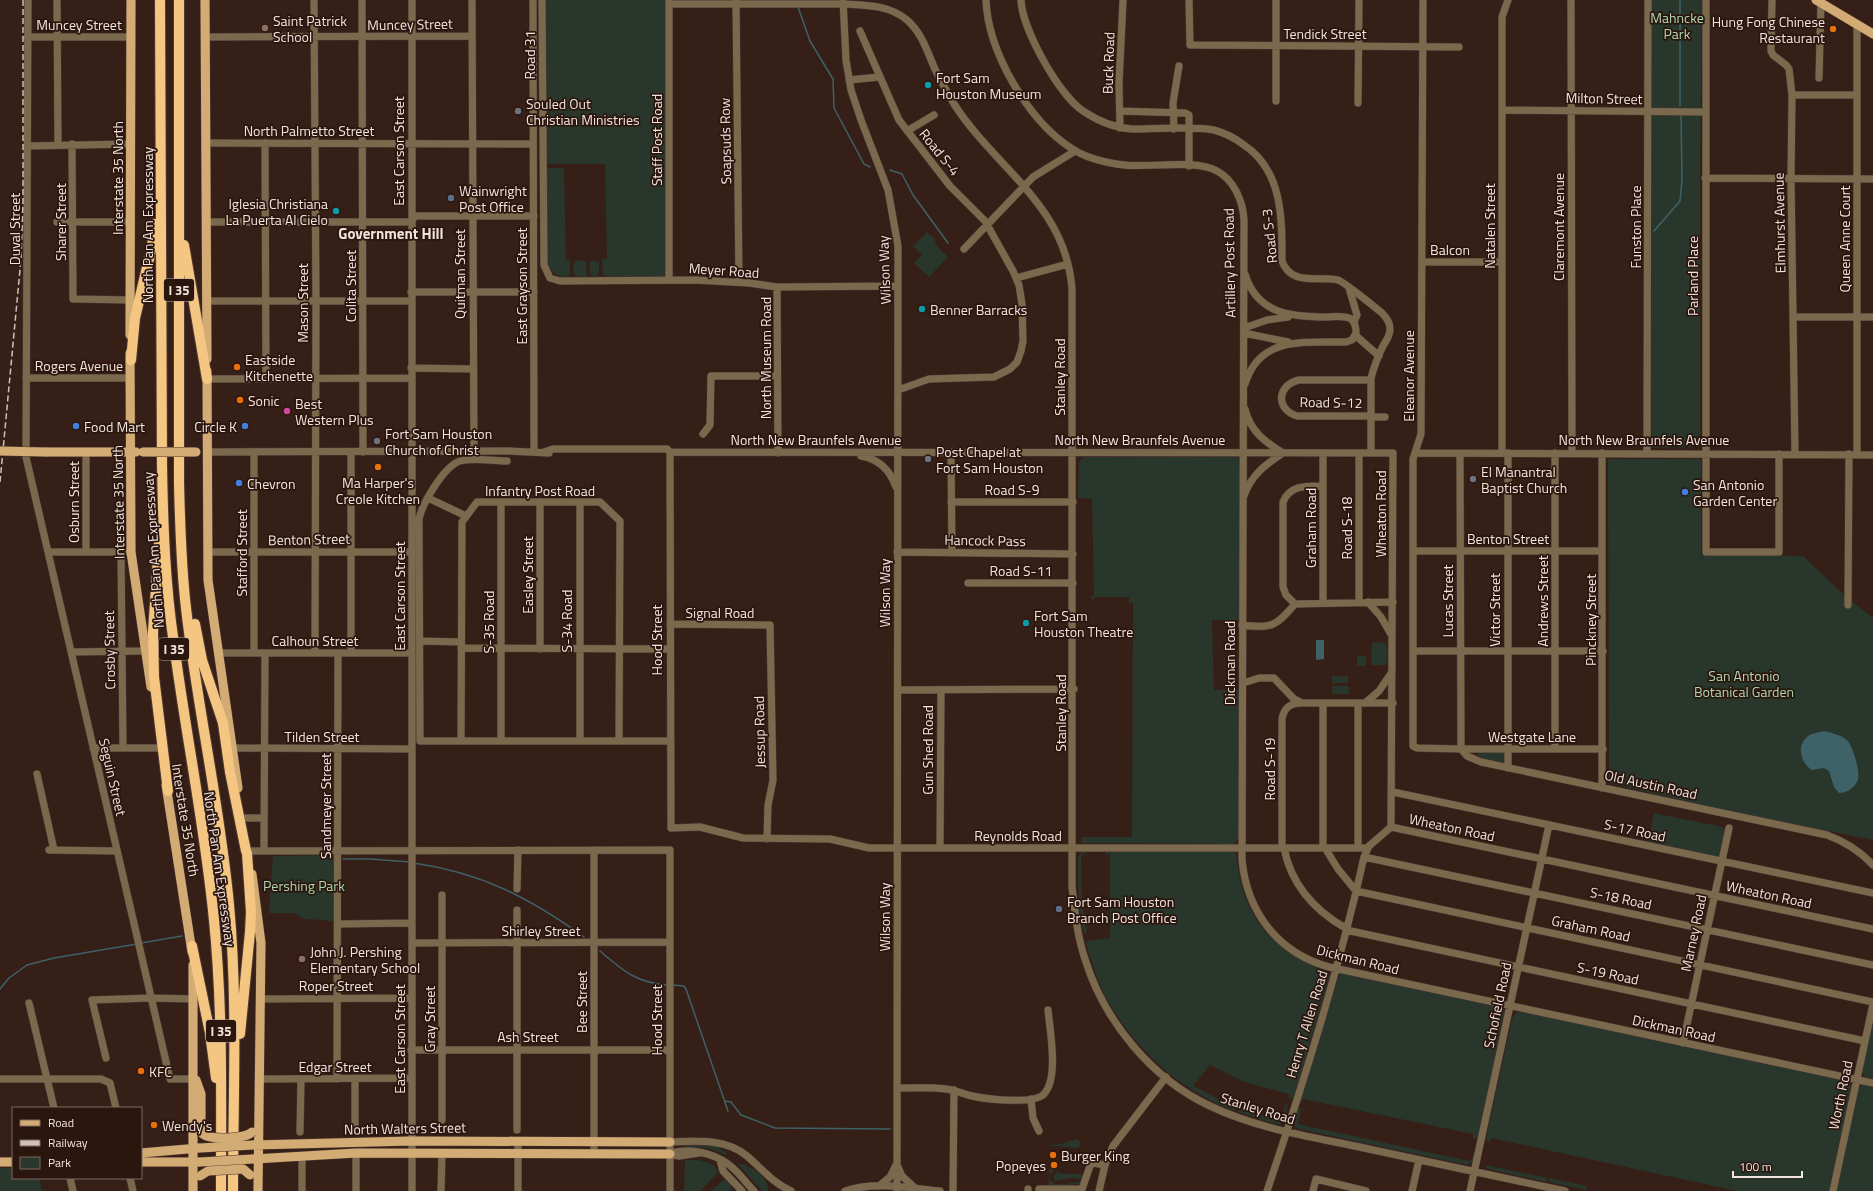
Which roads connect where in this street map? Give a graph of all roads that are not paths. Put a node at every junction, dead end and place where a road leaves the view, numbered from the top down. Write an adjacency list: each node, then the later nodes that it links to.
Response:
1 (28, 0): 35 (street, Duval Street)
2 (57, 0): 36 (street)
3 (131, 0): 37 (main road, Interstate 35 North)
4 (160, 0): 50 (highway, North Pan Am Expressway / I 35)
5 (179, 0): 32 (highway, North Pan Am Expressway / I 35)
6 (183, 0): 32 (highway)
7 (205, 0): 38 (main road)
8 (314, 0): 39 (street, Mason Street)
9 (362, 0): 41 (street, Colita Street)
10 (412, 0): 40 (street, East Carson Street)
11 (472, 0): 34 (street, Quitman Street)
12 (533, 0): 75 (street, East Grayson Street)
13 (542, 0): 101 (street, Road 31)
14 (986, 0): 78 (street, Artillery Post Road)
15 (1021, 0): 63 (street, Road S-3)
16 (1123, 0): 58 (street, Buck Road)
17 (1189, 0): 42 (street, Tendick Street)
18 (1276, 0): 42 (street)
19 (1359, 0): 43 (street)
20 (1423, 0): 44 (street, Eleanor Avenue)
21 (1508, 0): 56 (street, Natalen Street)
22 (1571, 0): 57 (street, Claremont Avenue)
23 (1648, 0): 59 (street, Funston Place)
24 (1706, 0): 60 (street, Parland Place)
25 (1772, 0): 51 (street, Elmhurst Avenue)
26 (844, 1): 29 (street, Stanley Road); 49 (street, Wilson Way); 84 (street, Stanley Road)
27 (1819, 1): 30 (main road); 48 (street)
28 (669, 2): 29 (street, Stanley Road); 103 (street, Staff Post Road)
29 (736, 2): 104 (street, Soapsuds Row)
30 (1857, 24): 33 (main road); 52 (street, Queen Anne Court)
31 (860, 31): 47 (street, Road S-4)
32 (179, 34): 53 (highway, North Pan Am Expressway / I 35)
33 (1873, 34)
34 (472, 36): 40 (street, Muncey Street); 74 (street, Quitman Street)
35 (27, 37): 36 (street, Muncey Street); 77 (street, Duval Street)
36 (57, 37): 37 (street, Muncey Street); 76 (street)
37 (131, 37): 72 (main road, Interstate 35 North)
38 (206, 37): 39 (street, Muncey Street); 67 (main road)
39 (314, 37): 41 (street, Muncey Street); 69 (street, Mason Street)
40 (412, 37): 41 (street, Muncey Street); 73 (street, East Carson Street)
41 (362, 38): 70 (street, Colita Street)
42 (1276, 46): 43 (street, Tendick Street); 54 (street)
43 (1358, 46): 44 (street, Tendick Street); 55 (street)
44 (1423, 46): 45 (street, Tendick Street); 97 (street, Eleanor Avenue)
45 (1460, 47)
46 (1178, 66): 61 (street)
47 (879, 76): 49 (street); 66 (street, Road S-4)
48 (1819, 78)
49 (849, 80): 106 (street, Wilson Way)
50 (160, 83): 126 (highway); 181 (highway, North Pan Am Expressway / I 35)
51 (1792, 95): 52 (street); 81 (street, Elmhurst Avenue)
52 (1857, 95): 82 (street, Queen Anne Court)
53 (180, 98): 136 (highway); 182 (highway, North Pan Am Expressway / I 35)
54 (1276, 101)
55 (1358, 102)
56 (1502, 110): 57 (street, Milton Street); 98 (street, Natalen Street)
57 (1571, 110): 59 (street, Milton Street); 171 (street, Claremont Avenue)
58 (1120, 111): 61 (street); 63 (street, Buck Road)
59 (1648, 112): 60 (street, Milton Street); 173 (street, Funston Place)
60 (1705, 112): 80 (street, Parland Place)
61 (1173, 113): 64 (street); 65 (street)
62 (934, 115): 66 (street)
63 (1120, 128): 64 (street, Road S-3)
64 (1174, 129): 65 (street, Road S-3)
65 (1189, 129): 79 (street); 107 (street, Road S-3)
66 (907, 131): 95 (street, Road S-4)
67 (206, 143): 68 (street, North Palmetto Street); 93 (main road)
68 (266, 143): 69 (street, North Palmetto Street); 87 (street)
69 (314, 143): 70 (street, North Palmetto Street); 88 (street, Mason Street)
70 (362, 143): 73 (street, North Palmetto Street); 89 (street, Colita Street)
71 (72, 144): 72 (street); 76 (street); 91 (street, Sharer Street)
72 (131, 144): 92 (main road, Interstate 35 North)
73 (411, 144): 74 (street, North Palmetto Street); 94 (street, East Carson Street)
74 (472, 144): 75 (street, North Palmetto Street); 85 (street, Quitman Street)
75 (533, 144): 86 (street, East Grayson Street)
76 (58, 145): 77 (street)
77 (27, 146): 130 (street, Duval Street)
78 (1075, 151): 79 (street, Artillery Post Road); 84 (street)
79 (1189, 166): 100 (street, Artillery Post Road)
80 (1705, 178): 81 (street); 174 (street, Parland Place)
81 (1791, 179): 82 (street); 118 (street, Elmhurst Avenue)
82 (1857, 179): 83 (street); 119 (street, Queen Anne Court)
83 (1873, 179)
84 (1024, 187): 95 (street); 99 (street, Stanley Road)
85 (472, 216): 86 (street); 94 (street); 109 (street, Quitman Street)
86 (534, 216): 110 (street, East Grayson Street)
87 (266, 221): 88 (street); 93 (street); 112 (street)
88 (315, 221): 89 (street); 113 (street, Mason Street)
89 (363, 221): 94 (street); 114 (street, Colita Street)
90 (57, 222): 91 (street)
91 (73, 222): 92 (street); 111 (street, Sharer Street)
92 (131, 222): 111 (main road, Interstate 35 North)
93 (206, 222): 115 (main road)
94 (412, 222): 108 (street, East Carson Street)
95 (988, 225): 96 (street); 102 (street, Road S-4)
96 (964, 249)
97 (1422, 262): 98 (street, Balcon); 167 (street, Eleanor Avenue)
98 (1502, 262): 169 (street, Natalen Street)
99 (1068, 264): 102 (street); 160 (street, Stanley Road)
100 (1244, 268): 117 (street); 122 (street, Artillery Post Road)
101 (550, 277): 103 (street, Meyer Road)
102 (1016, 278): 138 (street, Road S-4)
103 (669, 280): 104 (street, Meyer Road)
104 (739, 282): 105 (street, Meyer Road)
105 (777, 286): 106 (street, Meyer Road); 129 (street, North Museum Road)
106 (898, 286): 138 (street, Wilson Way)
107 (1349, 288): 121 (street); 125 (street, Road S-3)
108 (412, 292): 109 (street); 116 (street, East Carson Street)
109 (472, 292): 110 (street); 128 (street, Quitman Street)
110 (534, 292): 154 (street, East Grayson Street)
111 (130, 300): 126 (main road, Interstate 35 North)
112 (266, 300): 113 (street); 115 (street); 132 (street)
113 (316, 300): 114 (street); 133 (street, Mason Street)
114 (363, 300): 116 (street); 134 (street, Colita Street)
115 (206, 301): 136 (main road)
116 (411, 301): 127 (street, East Carson Street)
117 (1297, 316): 121 (street); 122 (street)
118 (1794, 317): 119 (street); 176 (street, Elmhurst Avenue)
119 (1858, 317): 120 (street); 177 (street, Queen Anne Court)
120 (1873, 317)
121 (1354, 322): 123 (street)
122 (1244, 330): 124 (street); 139 (street, Artillery Post Road)
123 (1355, 335): 124 (street); 125 (street)
124 (1293, 343): 139 (street)
125 (1379, 356): 137 (street, Road S-3)
126 (131, 360): 131 (main road, Interstate 35 North)
127 (411, 368): 128 (street); 135 (street, East Carson Street)
128 (473, 369): 146 (street, Quitman Street)
129 (777, 376): 143 (street); 156 (street, North Museum Road)
130 (26, 378): 131 (street, Rogers Avenue); 179 (street, Duval Street)
131 (131, 378): 148 (main road, Interstate 35 North)
132 (266, 378): 133 (street); 136 (street)
133 (315, 378): 134 (street); 145 (street, Mason Street)
134 (363, 378): 135 (street); 152 (street, Colita Street)
135 (411, 378): 153 (street, East Carson Street)
136 (207, 379): 149 (main road)
137 (1371, 380): 141 (street, Road S-3); 141 (street, Road S-12)
138 (898, 390): 158 (street, Wilson Way)
139 (1243, 392): 140 (street, Artillery Post Road)
140 (1243, 401): 161 (street, Artillery Post Road); 162 (street, Artillery Post Road)
141 (1371, 416): 142 (street); 165 (street, Road S-3)
142 (1385, 417)
143 (703, 434)
144 (0, 451): 147 (main road, North New Braunfels Avenue, bridge)
145 (315, 451): 150 (street, North New Braunfels Avenue); 151 (street, North New Braunfels Avenue); 205 (street, Mason Street)
146 (474, 451): 153 (street, North New Braunfels Avenue); 154 (street, North New Braunfels Avenue)
147 (86, 452): 148 (main road, North New Braunfels Avenue); 200 (street, Osburn Street)
148 (131, 452): 149 (main road, North New Braunfels Avenue, bridge); 202 (main road, Interstate 35 North)
149 (208, 452): 150 (street, North New Braunfels Avenue); 203 (main road)
150 (254, 452): 204 (street, Stafford Street)
151 (350, 452): 152 (street, North New Braunfels Avenue); 193 (street)
152 (363, 452): 153 (street, North New Braunfels Avenue)
153 (411, 452): 206 (street, East Carson Street)
154 (534, 452): 155 (street, North New Braunfels Avenue)
155 (670, 452): 156 (street, North New Braunfels Avenue); 218 (street, Hood Street)
156 (778, 453): 157 (street, North New Braunfels Avenue)
157 (841, 453): 158 (street, North New Braunfels Avenue); 184 (street)
158 (898, 453): 159 (street, North New Braunfels Avenue); 184 (street, Wilson Way)
159 (951, 453): 160 (street, North New Braunfels Avenue); 189 (street)
160 (1072, 453): 161 (street, North New Braunfels Avenue); 190 (street, Stanley Road)
161 (1242, 453): 162 (street, North New Braunfels Avenue); 191 (street, Dickman Road)
162 (1283, 453): 163 (street, North New Braunfels Avenue); 191 (street, Dickman Road)
163 (1323, 453): 164 (street, North New Braunfels Avenue); 183 (street, Graham Road)
164 (1359, 453): 165 (street, North New Braunfels Avenue); 213 (street, Road S-18)
165 (1371, 453): 166 (street, North New Braunfels Avenue)
166 (1393, 453): 215 (street, Wheaton Road)
167 (1415, 453): 168 (street, North New Braunfels Avenue); 194 (street, Eleanor Avenue)
168 (1460, 453): 169 (street, North New Braunfels Avenue); 195 (street, Lucas Street)
169 (1505, 453): 170 (street, North New Braunfels Avenue); 196 (street, Victor Street)
170 (1555, 453): 171 (street, North New Braunfels Avenue); 197 (street, Andrews Street)
171 (1572, 453): 172 (street, North New Braunfels Avenue)
172 (1602, 453): 173 (street, North New Braunfels Avenue); 198 (street, Pinckney Street)
173 (1648, 454): 174 (street, North New Braunfels Avenue)
174 (1705, 454): 175 (street, North New Braunfels Avenue); 175 (street, Parland Place)
175 (1779, 454): 176 (street, North New Braunfels Avenue)
176 (1795, 454): 177 (street, North New Braunfels Avenue)
177 (1853, 455): 178 (street, North New Braunfels Avenue); 217 (street, Queen Anne Court)
178 (1873, 455)
179 (26, 458): 199 (street, Seguin Street)
180 (507, 461): 185 (street)
181 (162, 465): 272 (highway); 362 (highway, North Pan Am Expressway / I 35)
182 (179, 483): 295 (highway); 365 (highway, North Pan Am Expressway / I 35)
183 (1323, 486): 212 (street, Graham Road); 216 (street)
184 (898, 492): 207 (street, Wilson Way)
185 (428, 498): 192 (street); 222 (street)
186 (501, 502): 187 (street, Infantry Post Road); 192 (street, Infantry Post Road); 224 (street, S-35 Road)
187 (540, 502): 188 (street, Infantry Post Road); 225 (street, Easley Street)
188 (580, 502): 226 (street, S-34 Road); 227 (street, Infantry Post Road)
189 (951, 502): 190 (street, Road S-9); 208 (street)
190 (1073, 502): 209 (street, Stanley Road)
191 (1242, 505): 220 (street, Dickman Road)
192 (466, 516): 223 (street, Infantry Post Road)
193 (351, 551): 205 (street, Benton Street); 206 (street, Benton Street); 237 (street)
194 (1413, 551): 195 (street, Benton Street); 233 (street, Eleanor Avenue)
195 (1460, 551): 196 (street, Benton Street); 229 (street, Lucas Street)
196 (1507, 551): 197 (street, Benton Street); 230 (street, Victor Street)
197 (1555, 551): 198 (street, Benton Street); 231 (street, Andrews Street)
198 (1602, 551): 234 (street, Pinckney Street)
199 (48, 552): 200 (street); 235 (street, Seguin Street)
200 (86, 552): 201 (street)
201 (121, 552): 202 (street); 236 (street, Crosby Street)
202 (131, 552): 232 (main road, Interstate 35 North)
203 (207, 552): 204 (street, Benton Street); 238 (main road)
204 (254, 552): 205 (street, Benton Street); 239 (street, Stafford Street)
205 (315, 552): 241 (street, Mason Street)
206 (412, 552): 243 (street, East Carson Street)
207 (897, 552): 208 (street, Hancock Pass); 247 (street, Wilson Way)
208 (952, 553): 209 (street, Hancock Pass)
209 (1073, 554): 211 (street, Stanley Road)
210 (968, 583): 211 (street, Road S-11)
211 (1073, 583): 246 (street, Stanley Road)
212 (1323, 602): 213 (street); 216 (street)
213 (1359, 602): 214 (street)
214 (1368, 602): 215 (street); 221 (street)
215 (1393, 602): 221 (street, Wheaton Road)
216 (1295, 604): 220 (street)
217 (1848, 605)
218 (670, 624): 219 (street, Signal Road); 228 (street, Hood Street)
219 (770, 625): 280 (street, Jessup Road)
220 (1242, 625): 245 (street, Dickman Road)
221 (1393, 639): 244 (street, Wheaton Road)
222 (420, 641): 223 (street); 253 (street)
223 (460, 645): 224 (street); 253 (street, Infantry Post Road)
224 (501, 649): 225 (street); 254 (street, S-35 Road)
225 (540, 649): 226 (street)
226 (579, 649): 227 (street); 255 (street, S-34 Road)
227 (619, 649): 228 (street); 256 (street, Infantry Post Road)
228 (670, 649): 257 (street, Hood Street)
229 (1460, 650): 230 (street); 233 (street); 266 (street, Lucas Street)
230 (1507, 650): 231 (street); 267 (street, Victor Street)
231 (1555, 650): 234 (street); 264 (street, Andrews Street)
232 (145, 651): 236 (street); 260 (main road, Interstate 35 North)
233 (1413, 651): 266 (street, Eleanor Avenue)
234 (1603, 651): 268 (street, Pinckney Street)
235 (71, 652): 236 (street); 258 (street, Seguin Street)
236 (121, 652): 259 (street, Crosby Street)
237 (351, 652): 242 (street, Calhoun Street); 243 (street, Calhoun Street)
238 (218, 653): 239 (street, Calhoun Street); 261 (main road)
239 (254, 653): 240 (street, Calhoun Street)
240 (264, 653): 241 (street, Calhoun Street); 262 (street)
241 (315, 653): 242 (street, Calhoun Street)
242 (338, 653): 265 (street, Sandmeyer Street)
243 (412, 653): 263 (street, East Carson Street)
244 (1393, 671): 251 (street); 252 (street, Wheaton Road)
245 (1243, 683): 249 (street); 285 (street, Dickman Road)
246 (1074, 689): 248 (street, Gun Shed Road); 284 (street, Stanley Road)
247 (898, 690): 248 (street); 282 (street, Wilson Way)
248 (941, 690): 283 (street, Gun Shed Road)
249 (1302, 703): 250 (street); 286 (street, Road S-19)
250 (1322, 703): 251 (street); 287 (street)
251 (1362, 703): 252 (street); 288 (street)
252 (1393, 703): 273 (street, Wheaton Road)
253 (461, 741): 254 (street)
254 (501, 741): 255 (street)
255 (580, 741): 256 (street)
256 (619, 741): 257 (street)
257 (670, 741): 278 (street, Hood Street)
258 (93, 748): 259 (street); 292 (street, Seguin Street)
259 (123, 748): 260 (street)
260 (160, 748): 272 (main road, Interstate 35 North)
261 (232, 748): 262 (street, Tilden Street); 274 (main road)
262 (264, 748): 265 (street, Tilden Street); 275 (street)
263 (412, 748): 265 (street, Tilden Street); 294 (street, East Carson Street)
264 (1555, 748): 267 (street, Westgate Lane); 268 (street, Westgate Lane)
265 (337, 749): 293 (street, Sandmeyer Street)
266 (1461, 749): 267 (street, Westgate Lane); 269 (street, Old Austin Road)
267 (1507, 749): 269 (street, Victor Street)
268 (1603, 749): 271 (street, Pinckney Street)
269 (1508, 768): 271 (street, Old Austin Road)
270 (37, 774): 292 (street)
271 (1602, 788): 298 (street, Old Austin Road)
272 (168, 791): 318 (main road, Interstate 35 North)
273 (1392, 792): 276 (street, S-17 Road); 277 (street, Wheaton Road)
274 (242, 818): 275 (street); 295 (main road)
275 (264, 818): 281 (street)
276 (1549, 825): 297 (street, Schofield Road); 299 (street, S-17 Road)
277 (1391, 827): 289 (street); 297 (street, Wheaton Road)
278 (670, 828): 280 (street, Reynolds Road)
279 (1729, 828): 299 (street, Marney Road)
280 (767, 838): 282 (street, Reynolds Road)
281 (264, 847): 293 (street); 295 (street)
282 (897, 848): 283 (street, Reynolds Road); 352 (street, Wilson Way)
283 (940, 848): 284 (street, Reynolds Road)
284 (1073, 848): 285 (street, Reynolds Road); 342 (street, Stanley Road)
285 (1242, 848): 286 (street, Reynolds Road); 322 (street, Dickman Road)
286 (1283, 848): 287 (street, Reynolds Road); 311 (street, S-19 Road)
287 (1324, 848): 288 (street, Reynolds Road); 301 (street)
288 (1358, 848): 289 (street, Reynolds Road)
289 (1367, 848): 296 (street, Henry T Allen Road)
290 (518, 850): 291 (street); 294 (street); 300 (street)
291 (594, 850): 313 (street, Bee Street); 314 (street, Hood Street)
292 (117, 851): 323 (street, Seguin Street)
293 (338, 851): 294 (street); 308 (street, Sandmeyer Street)
294 (412, 851): 307 (street, East Carson Street)
295 (247, 852): 327 (main road); 365 (highway)
296 (1364, 857): 301 (street, Henry T Allen Road); 302 (street, S-18 Road)
297 (1542, 859): 302 (street, Schofield Road); 305 (street, Wheaton Road)
298 (1871, 860)
299 (1722, 862): 303 (street, S-17 Road); 305 (street, Marney Road)
300 (518, 888)
301 (1356, 891): 309 (street, Graham Road); 311 (street, Henry T Allen Road)
302 (1534, 893): 309 (street, Schofield Road); 312 (street, S-18 Road)
303 (1873, 893)
304 (442, 895): 316 (street, Gray Street)
305 (1714, 895): 310 (street, Wheaton Road); 312 (street, Marney Road)
306 (517, 910): 317 (street)
307 (412, 923): 308 (street); 315 (street, East Carson Street)
308 (338, 924): 324 (street, Sandmeyer Street)
309 (1526, 928): 319 (street, Graham Road); 321 (street, Schofield Road)
310 (1873, 929)
311 (1346, 930): 321 (street, S-19 Road); 322 (street, Henry T Allen Road)
312 (1707, 930): 319 (street, Marney Road); 320 (street, S-18 Road)
313 (594, 942): 314 (street, Shirley Street); 317 (street, Shirley Street); 337 (street, Bee Street)
314 (670, 942): 339 (street, Hood Street)
315 (412, 943): 316 (street, Shirley Street); 325 (street, East Carson Street)
316 (443, 943): 317 (street, Shirley Street); 335 (street, Gray Street)
317 (517, 943): 336 (street)
318 (192, 946): 326 (main road, Interstate 35 North); 362 (highway)
319 (1700, 964): 329 (street, Graham Road); 330 (street, Marney Road)
320 (1873, 965)
321 (1518, 968): 330 (street, S-19 Road); 331 (street, Schofield Road)
322 (1336, 969): 331 (street, Dickman Road); 364 (street, Henry T Allen Road)
323 (151, 998): 326 (street); 340 (street); 341 (street, Seguin Street)
324 (338, 998): 325 (street, Roper Street); 327 (street, Roper Street); 348 (street, Sandmeyer Street)
325 (412, 998): 338 (street, East Carson Street)
326 (194, 999): 341 (main road, Interstate 35 North)
327 (261, 999): 346 (main road)
328 (29, 1003): 343 (street)
329 (1873, 1003): 333 (street, Worth Road)
330 (1691, 1004): 333 (street, S-19 Road); 334 (street, Marney Road)
331 (1510, 1006): 334 (street, Dickman Road); 389 (street, Schofield Road)
332 (1048, 1010): 354 (street)
333 (1865, 1041): 350 (street, Worth Road)
334 (1683, 1043): 350 (street, Dickman Road)
335 (442, 1049): 336 (street, Ash Street); 338 (street, Ash Street); 358 (street, Gray Street)
336 (518, 1049): 337 (street, Ash Street); 360 (street)
337 (594, 1049): 339 (street, Ash Street); 368 (street, Bee Street)
338 (412, 1050): 344 (street, East Carson Street)
339 (669, 1050): 369 (street, Hood Street)
340 (106, 1058)
341 (194, 1076): 355 (main road, bridge); 371 (main road, Interstate 35 North)
342 (1166, 1077): 364 (street, Stanley Road); 388 (street)
343 (46, 1078): 345 (street); 356 (street); 357 (street)
344 (412, 1078): 349 (street, Edgar Street); 366 (street, East Carson Street)
345 (0, 1079)
346 (259, 1079): 347 (street, Edgar Street); 355 (main road)
347 (301, 1079): 348 (street, Edgar Street); 363 (street)
348 (337, 1079): 349 (street, Edgar Street)
349 (355, 1079): 359 (street)
350 (1856, 1080): 351 (street, Dickman Road); 423 (street, Worth Road)
351 (1873, 1083)
352 (897, 1088): 353 (street); 387 (street, Wilson Way)
353 (954, 1090): 354 (street); 415 (street)
354 (1031, 1099): 361 (street)
355 (259, 1105): 370 (main road)
356 (54, 1107)
357 (116, 1107)
358 (442, 1120)
359 (355, 1127)
360 (517, 1130)
361 (1039, 1131)
362 (221, 1132): 399 (highway, North Pan Am Expressway / I 35)
363 (300, 1132)
364 (1287, 1132): 382 (street, Stanley Road); 417 (street, Henry T Allen Road)
365 (233, 1134): 400 (highway, North Pan Am Expressway / I 35)
366 (411, 1141): 367 (main road, North Walters Street); 370 (main road, North Walters Street); 374 (street, East Carson Street)
367 (518, 1141): 368 (main road, North Walters Street); 376 (street)
368 (594, 1142): 369 (main road, North Walters Street); 377 (street, Bee Street)
369 (670, 1142): 378 (street, Hood Street); 412 (street)
370 (256, 1144): 371 (main road, North Walters Street, bridge); 380 (main road)
371 (196, 1148): 372 (main road, North Walters Street); 386 (main road, Interstate 35 North)
372 (142, 1153)
373 (356, 1153): 374 (main road, North Walters Street); 379 (main road, North Walters Street); 403 (street)
374 (411, 1153): 375 (main road, North Walters Street); 404 (street, East Carson Street)
375 (442, 1153): 376 (main road, North Walters Street); 405 (street)
376 (518, 1153): 377 (main road, North Walters Street); 406 (street)
377 (594, 1153): 378 (main road, North Walters Street)
378 (670, 1154): 381 (street); 407 (street, Hood Street)
379 (302, 1157): 380 (main road, North Walters Street); 402 (street)
380 (256, 1159): 386 (main road, North Walters Street, bridge); 401 (main road)
381 (720, 1160): 408 (street); 409 (street); 410 (street); 411 (street)
382 (1419, 1160): 389 (street, Stanley Road); 420 (street)
383 (0, 1162): 384 (main road)
384 (12, 1162)
385 (142, 1162): 386 (main road, North Walters Street)
386 (197, 1162): 398 (main road, Interstate 35 North)
387 (896, 1163): 392 (street); 393 (street); 394 (street, Wilson Way)
388 (1105, 1165): 395 (street); 416 (street)
389 (1474, 1172): 421 (street, Schofield Road); 422 (street, Stanley Road)
390 (70, 1179): 396 (street)
391 (130, 1179): 397 (street)
392 (879, 1186): 394 (street); 413 (street)
393 (915, 1188): 394 (street); 414 (street)
394 (897, 1189)
395 (1039, 1189)
396 (73, 1191)
397 (133, 1191)
398 (193, 1191): 401 (main road, bridge)
399 (221, 1191)
400 (234, 1191)
401 (257, 1191)
402 (302, 1191)
403 (356, 1191)
404 (412, 1191)
405 (441, 1191)
406 (518, 1191)
407 (670, 1191)
408 (742, 1191)
409 (748, 1191)
410 (754, 1191)
411 (760, 1191)
412 (791, 1191)
413 (845, 1191)
414 (940, 1191)
415 (953, 1191)
416 (1099, 1191)
417 (1267, 1191)
418 (1313, 1191): 419 (street)
419 (1366, 1191)
420 (1412, 1191)
421 (1470, 1191)
422 (1565, 1191)
423 (1833, 1191)

